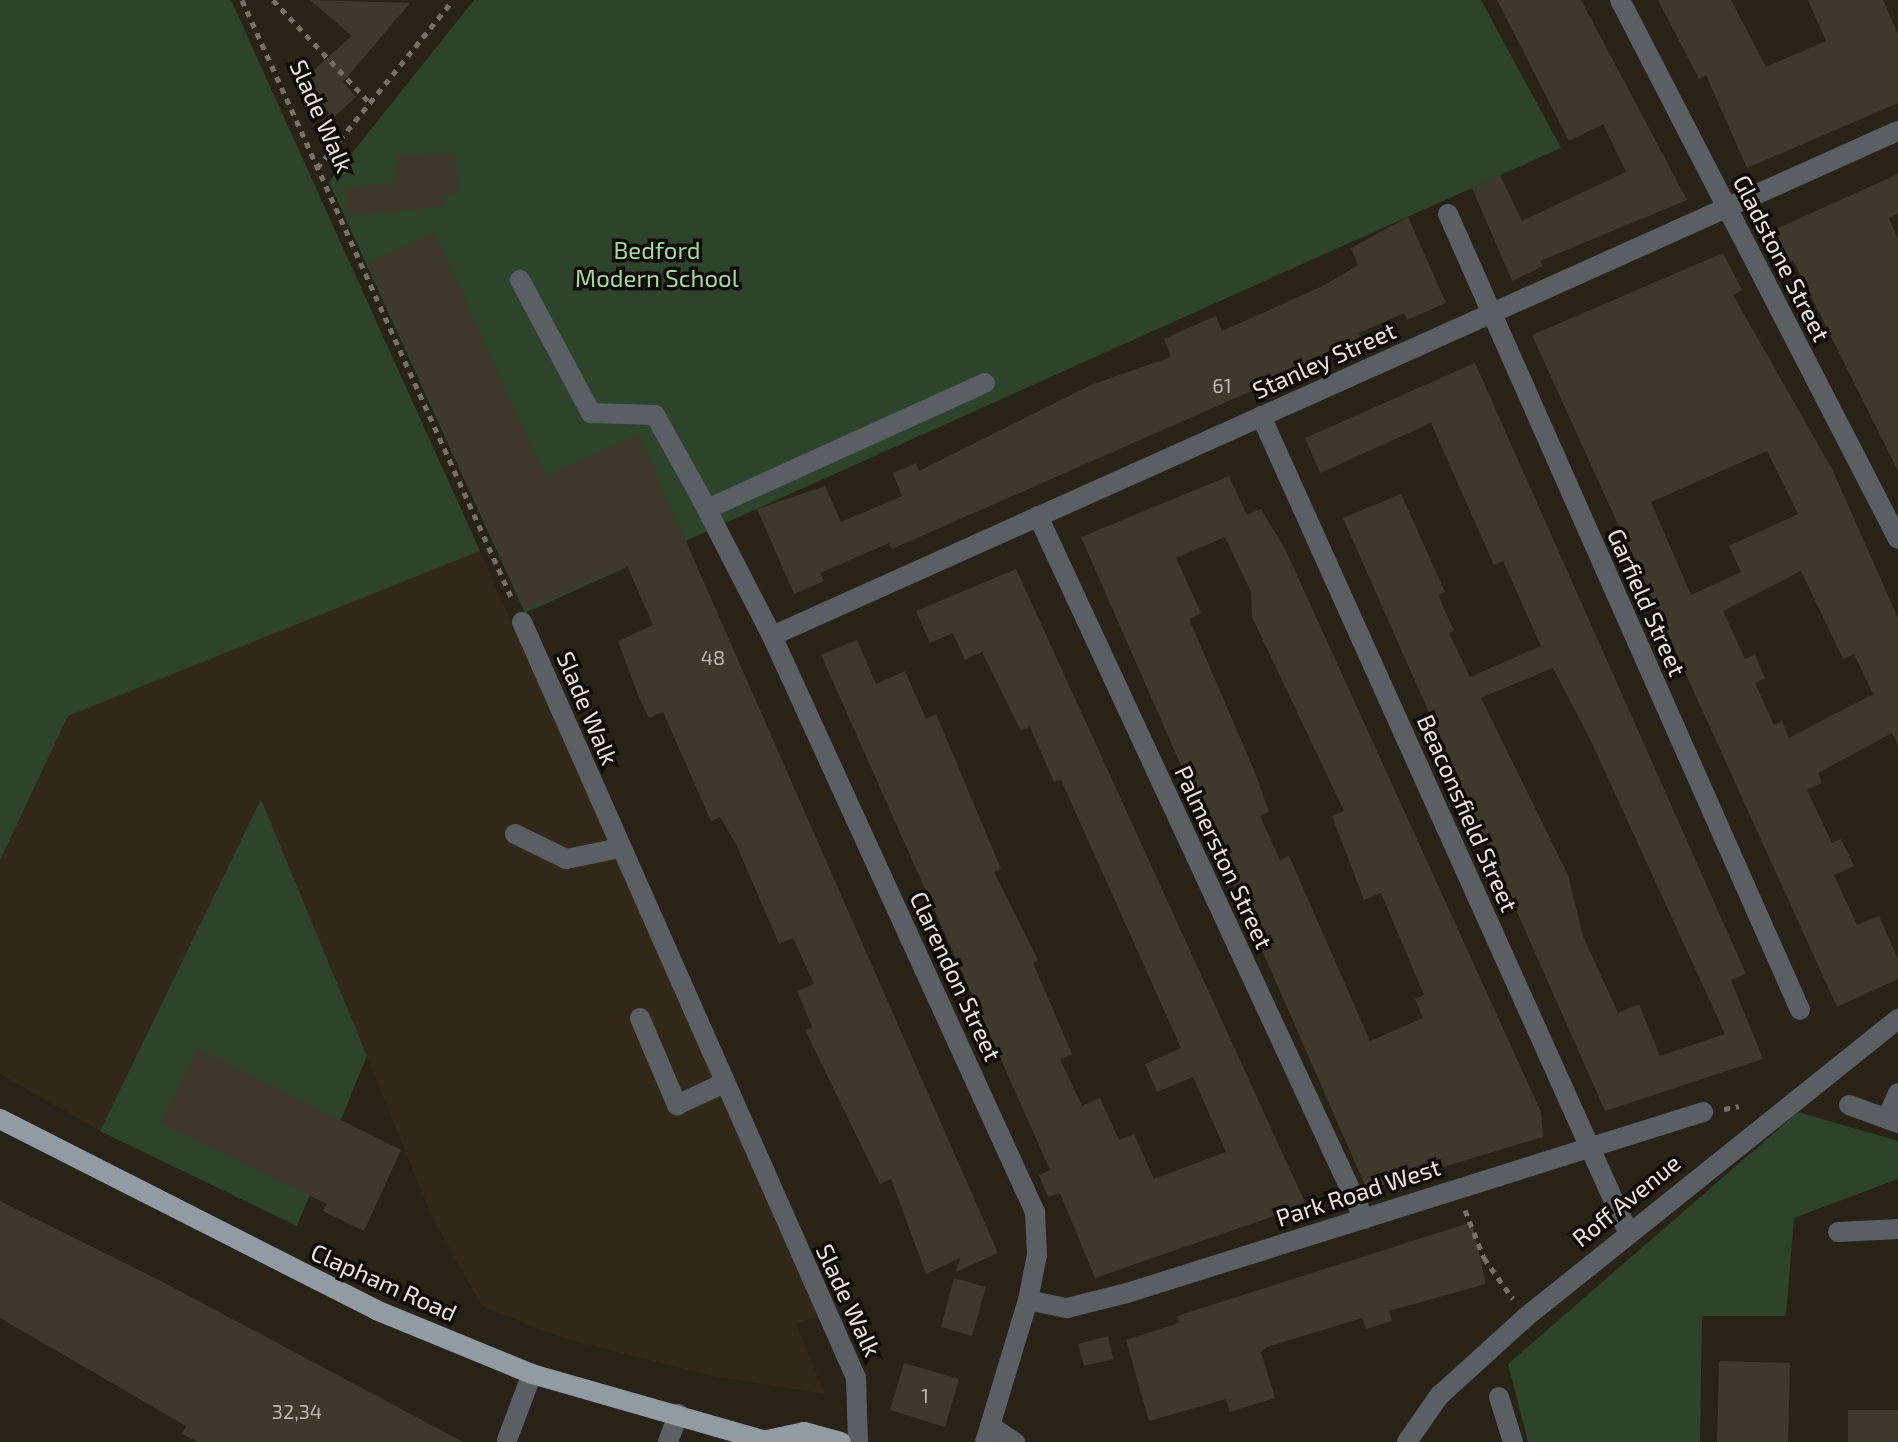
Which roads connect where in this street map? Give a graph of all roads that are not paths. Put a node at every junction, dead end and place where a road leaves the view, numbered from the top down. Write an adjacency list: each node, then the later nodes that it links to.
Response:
1 (1620, 0): 3 (street, Gladstone Street)
2 (1898, 131): 3 (street, Stanley Street)
3 (1727, 208): 6 (street, Stanley Street); 11 (street, Gladstone Street)
4 (1448, 214): 6 (street, Garfield Street)
5 (520, 280): 9 (street, Clarendon Street)
6 (1491, 313): 8 (street, Stanley Street); 16 (street, Garfield Street)
7 (985, 383): 9 (street)
8 (1261, 416): 10 (street, Stanley Street); 25 (street, Beaconsfield Street)
9 (707, 509): 13 (street, Clarendon Street)
10 (1038, 516): 13 (street, Stanley Street); 26 (street, Palmerston Street)
11 (1898, 539)
12 (522, 622): 15 (street, Slade Walk)
13 (772, 636): 30 (street, Clarendon Street)
14 (515, 834): 15 (street)
15 (620, 848): 19 (street, Slade Walk)
16 (1800, 1010)
17 (640, 1018): 19 (street)
18 (1898, 1019): 28 (street, Roff Avenue)
19 (722, 1084): 40 (street, Slade Walk)
20 (1898, 1093): 24 (street)
21 (1849, 1105): 24 (street)
22 (1703, 1112): 25 (street, Park Road West)
23 (0, 1119): 31 (main road, Clapham Road)
24 (1892, 1121)
25 (1588, 1145): 26 (street, Park Road West); 28 (street, Beaconsfield Street)
26 (1364, 1219): 30 (street, Park Road West)
27 (1898, 1229): 29 (street)
28 (1627, 1230): 42 (street, Roff Avenue)
29 (1838, 1232)
30 (1028, 1300): 35 (street, Clarendon Street)
31 (532, 1374): 33 (main road, Clapham Road); 36 (street)
32 (1499, 1397): 43 (street)
33 (678, 1414): 34 (main road, Clapham Road); 38 (street)
34 (723, 1434): 37 (main road, Clapham Road)
35 (988, 1434): 41 (street)
36 (507, 1440)
37 (768, 1441): 39 (main road, Clapham Road)
38 (668, 1442)
39 (841, 1442)
40 (858, 1442)
41 (1015, 1442)
42 (1407, 1442)
43 (1513, 1442)

